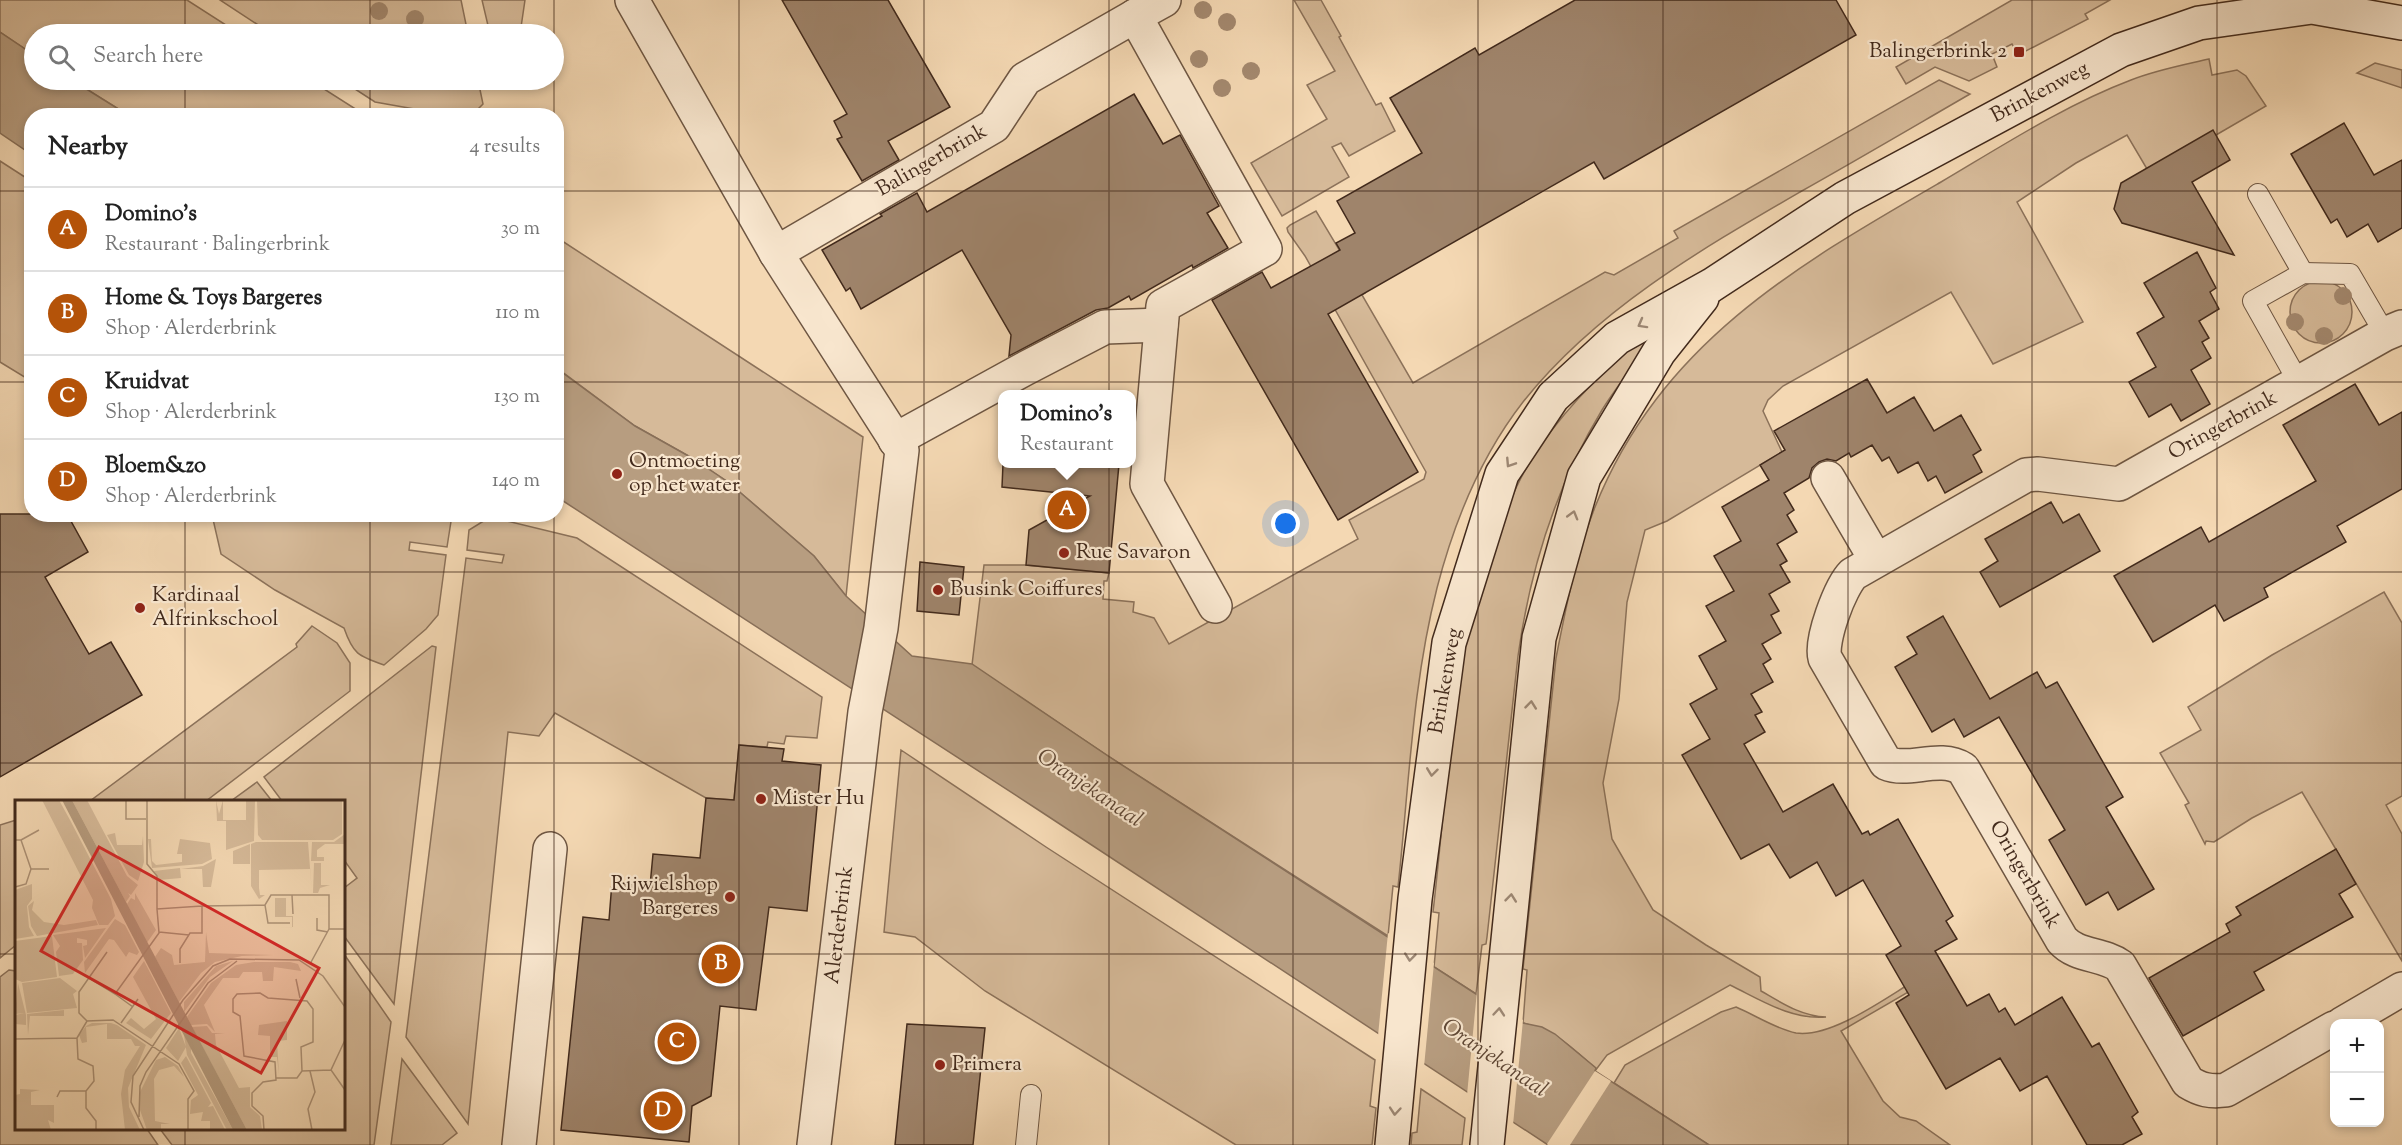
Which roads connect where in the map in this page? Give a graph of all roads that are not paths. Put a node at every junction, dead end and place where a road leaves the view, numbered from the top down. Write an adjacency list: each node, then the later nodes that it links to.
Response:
1 (632, 0): 7 (street)
2 (1164, 0): 4 (street, Balingerbrink)
3 (2312, 4): 5 (street, Brinkenweg); 9 (street, Brinkenweg)
4 (1135, 16): 7 (street, Balingerbrink); 10 (street)
5 (2402, 23)
6 (2258, 194): 8 (lane)
7 (776, 253): 13 (street)
8 (2302, 273): 11 (lane); 12 (lane)
9 (1712, 285): 22 (street, Brinkenweg, one-way to 9); 26 (street, Brinkenweg, one-way to 26)
10 (1161, 325): 13 (street); 16 (street)
11 (2393, 331): 12 (street, Oringerbrink)
12 (2299, 383): 15 (street, Oringerbrink)
13 (895, 440): 24 (street, Alerderbrink)
14 (1828, 478): 15 (street)
15 (1876, 560): 20 (street, Oringerbrink)
16 (1215, 606)
17 (550, 849): 23 (street)
18 (2402, 989): 19 (street)
19 (2349, 1019)
20 (2330, 1030)
21 (1031, 1095): 25 (lane)
22 (1487, 1139)
23 (519, 1145)
24 (814, 1145)
25 (1026, 1145)
26 (1392, 1145)

